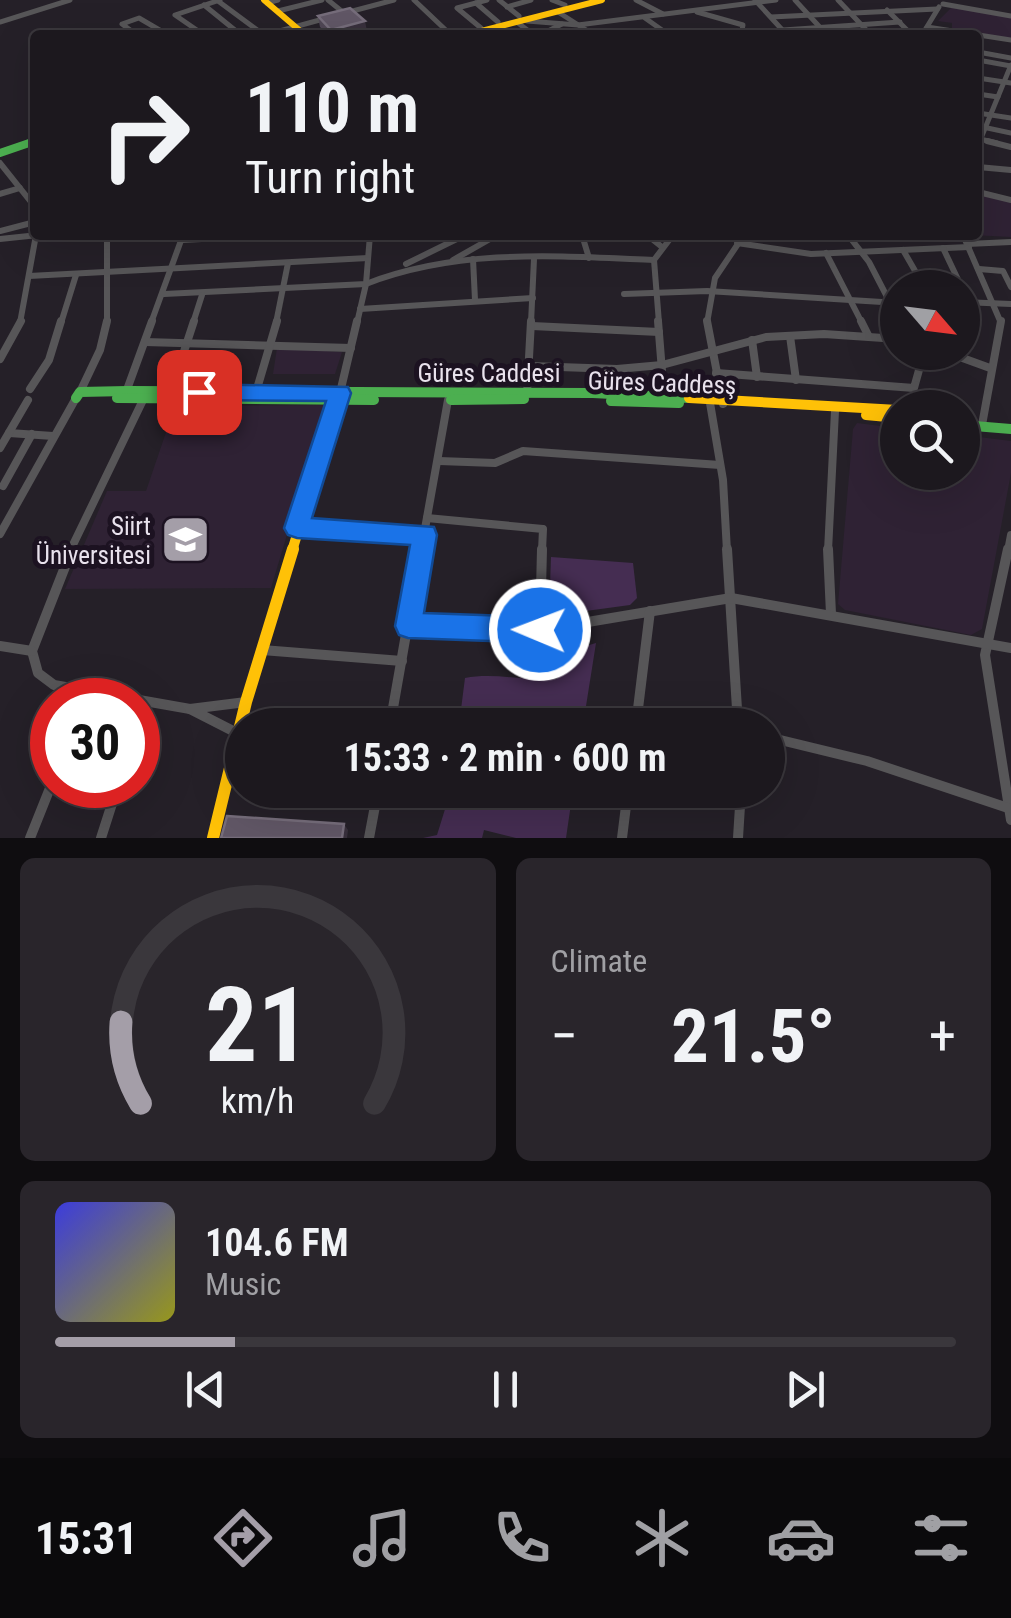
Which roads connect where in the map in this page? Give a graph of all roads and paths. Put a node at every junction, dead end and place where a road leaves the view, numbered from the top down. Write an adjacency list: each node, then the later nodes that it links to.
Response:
1 (70, 0): 37 (street)
2 (219, 0): 22 (street); 49 (street)
3 (325, 0): 20 (street); 29 (street)
4 (394, 0): 29 (street)
5 (414, 0): 51 (street)
6 (448, 0): 24 (street)
7 (487, 0): 18 (street)
8 (498, 0): 23 (street)
9 (531, 0): 23 (street)
10 (552, 0): 31 (street)
11 (586, 0): 31 (street)
12 (602, 0): 31 (street)
13 (636, 0): 32 (street)
14 (776, 0): 19 (street)
15 (795, 0): 30 (street)
16 (838, 0): 28 (street)
17 (952, 0): 21 (street)
18 (474, 1): 24 (street); 38 (street)
19 (756, 1): 27 (street); 33 (street)
20 (269, 3): 50 (street); 50 (street)
21 (943, 4): 26 (street); 34 (street)
22 (204, 6): 47 (street); 48 (street)
23 (507, 6): 44 (street)
24 (457, 8): 52 (street)
25 (886, 9): 26 (street); 28 (street); 39 (street)
26 (937, 9): 43 (street)
27 (691, 11): 32 (street); 56 (street)
28 (848, 11): 30 (street); 40 (street)
29 (344, 13): 50 (street)
30 (808, 13): 33 (street); 42 (street)
31 (562, 14): 36 (street); 36 (street); 41 (street); 44 (street); 44 (street)
32 (662, 14): 35 (street)
33 (770, 16): 57 (street)
34 (1011, 16)
35 (645, 18): 41 (street); 55 (street)
36 (571, 20): 41 (street)
37 (0, 22)
38 (498, 22): 44 (street); 53 (street)
39 (900, 22): 40 (street); 61 (street)
40 (862, 24): 42 (street); 60 (street)
41 (578, 25): 54 (street)
42 (820, 27): 58 (street); 59 (street)
43 (928, 27): 62 (street); 63 (street)
44 (526, 28)
45 (131, 30): 46 (street)
46 (159, 30)
47 (197, 30)
48 (235, 30)
49 (258, 30)
50 (298, 30)
51 (446, 30)
52 (480, 30)
53 (485, 30)
54 (586, 30)
55 (662, 30)
56 (742, 30)
57 (782, 30)
58 (802, 30)
59 (823, 30)
60 (867, 30)
61 (907, 30)
62 (926, 30)
63 (935, 30)
64 (982, 36): 65 (street)
65 (1011, 40)
66 (982, 53): 68 (street)
67 (982, 60): 68 (street)
68 (1011, 63): 70 (street)
69 (982, 77): 70 (street)
70 (1008, 82): 72 (street)
71 (982, 95): 72 (street)
72 (998, 97): 74 (street)
73 (982, 114): 74 (street)
74 (990, 115): 75 (street); 76 (street)
75 (1011, 118)
76 (982, 125)
77 (982, 127): 78 (street)
78 (1011, 133)
79 (30, 141): 82 (street)
80 (982, 141): 81 (street)
81 (1011, 146)
82 (0, 151)
83 (0, 163): 87 (street)
84 (982, 168): 85 (street)
85 (1011, 170)
86 (1011, 186): 90 (street)
87 (20, 188): 89 (street); 91 (street)
88 (982, 193): 90 (street)
89 (0, 194)
90 (1009, 199)
91 (30, 201)
92 (30, 223): 93 (street)
93 (0, 232)
94 (30, 236): 95 (street)
95 (0, 239)
96 (36, 240): 132 (street)
97 (107, 240): 130 (street)
98 (182, 240): 125 (street)
99 (370, 240): 118 (street)
100 (443, 240): 111 (street)
101 (455, 240): 111 (street)
102 (487, 240): 122 (street)
103 (584, 240): 119 (street)
104 (654, 240): 113 (street)
105 (669, 240): 113 (street)
106 (740, 240): 110 (street)
107 (852, 240): 116 (street)
108 (966, 240): 112 (street)
109 (1011, 242): 112 (street)
110 (737, 243): 117 (street); 137 (street)
111 (447, 244): 126 (street)
112 (968, 246): 114 (street); 127 (street)
113 (662, 247): 123 (street)
114 (943, 248): 115 (street); 129 (street)
115 (903, 250): 116 (street); 128 (street)
116 (862, 252): 117 (street); 133 (street)
117 (826, 253): 144 (street)
118 (368, 258): 124 (street); 134 (street)
119 (589, 258): 121 (street); 123 (street)
120 (473, 259): 121 (street); 122 (street); 143 (street)
121 (534, 259): 142 (street)
122 (452, 260): 126 (street)
123 (654, 260): 140 (street)
124 (288, 263): 125 (street); 136 (street)
125 (174, 269): 130 (street); 138 (street)
126 (396, 269): 134 (street)
127 (979, 269): 135 (street); 147 (street)
128 (915, 270)
129 (953, 270)
130 (110, 273): 131 (street); 173 (street)
131 (76, 275): 132 (street); 170 (street)
132 (29, 276): 161 (street)
133 (880, 281)
134 (366, 284): 136 (street); 149 (street)
135 (1011, 287)
136 (283, 289): 141 (street); 158 (street)
137 (708, 290): 140 (street); 144 (street); 160 (street)
138 (164, 294): 141 (street); 156 (street)
139 (624, 294): 140 (street)
140 (656, 294): 151 (street)
141 (202, 295): 157 (street)
142 (533, 298): 143 (street); 150 (street)
143 (474, 300): 149 (street)
144 (851, 302): 146 (street); 152 (street)
145 (980, 302): 147 (street)
146 (880, 303)
147 (994, 303): 148 (street); 165 (street)
148 (1011, 304)
149 (360, 309): 159 (street)
150 (532, 326): 151 (street); 164 (street)
151 (659, 332): 162 (street)
152 (868, 335): 153 (street); 154 (street)
153 (790, 336): 155 (street); 169 (street)
154 (880, 337)
155 (752, 340): 160 (street); 168 (street)
156 (145, 342): 157 (street); 172 (street)
157 (186, 342): 158 (street); 171 (street)
158 (272, 345): 159 (street); 176 (street)
159 (351, 348): 177 (street)
160 (712, 353): 162 (street); 167 (street)
161 (0, 358)
162 (662, 364): 164 (street); 175 (street)
163 (980, 364): 165 (street)
164 (530, 366): 174 (street)
165 (990, 368): 186 (street)
166 (919, 370): 169 (street)
167 (716, 373): 168 (street); 181 (street)
168 (758, 377): 169 (street)
169 (796, 380)
170 (30, 389)
171 (171, 391): 172 (street); 176 (street)
172 (125, 394): 173 (street); 178 (street, Güres Caddesş)
173 (78, 395): 190 (street)
174 (527, 396): 175 (street, Güres Caddesi); 177 (street, Güres Caddesi); 180 (street, Güres Caddesş); 182 (street, Güres Caddesş)
175 (664, 396): 181 (street, Güres Caddesi)
176 (254, 397): 177 (street, Güres Caddesş); 178 (street, Güres Caddesş)
177 (339, 397): 180 (street, Güres Caddesş); 197 (street)
178 (144, 398): 210 (street)
179 (28, 400): 188 (street)
180 (448, 400): 192 (street)
181 (723, 402): 182 (street, Güres Caddesş); 183 (street, Güres Caddesş); 184 (street, Güres Caddesi)
182 (710, 404): 193 (street)
183 (835, 411): 185 (street, Güres Caddesş); 204 (street)
184 (880, 413)
185 (880, 413)
186 (982, 425): 187 (street)
187 (1011, 428)
188 (10, 433): 189 (street); 191 (street)
189 (32, 434): 190 (street); 194 (street)
190 (53, 436): 195 (street)
191 (0, 448)
192 (439, 461): 193 (street); 196 (street)
193 (720, 465): 202 (street)
194 (1, 486): 195 (street)
195 (24, 488): 198 (street)
196 (427, 518): 199 (street); 206 (street)
197 (297, 528): 199 (street); 211 (street)
198 (0, 534)
199 (424, 535): 205 (street)
200 (1011, 536): 201 (street)
201 (1006, 582): 207 (street)
202 (731, 598): 203 (street); 204 (street); 219 (street)
203 (650, 610): 206 (street); 218 (street)
204 (831, 614): 207 (street)
205 (408, 626): 206 (street); 212 (street)
206 (540, 630)
207 (986, 645): 209 (street); 229 (street)
208 (0, 646): 210 (street)
209 (1011, 648)
210 (32, 650): 213 (street)
211 (261, 650): 212 (street); 214 (street)
212 (402, 660): 217 (street)
213 (44, 678)
214 (246, 702): 216 (street); 220 (street)
215 (160, 705): 220 (street)
216 (244, 708)
217 (393, 708)
218 (638, 708)
219 (737, 708)
220 (190, 709): 221 (street)
221 (225, 727)
222 (785, 741): 229 (street)
223 (225, 788): 232 (street)
224 (42, 808): 230 (street)
225 (111, 808): 231 (street)
226 (375, 808): 233 (street)
227 (626, 808): 234 (street)
228 (740, 808): 235 (street)
229 (1009, 814)
230 (30, 838)
231 (101, 838)
232 (213, 838)
233 (370, 838)
234 (622, 838)
235 (738, 838)

